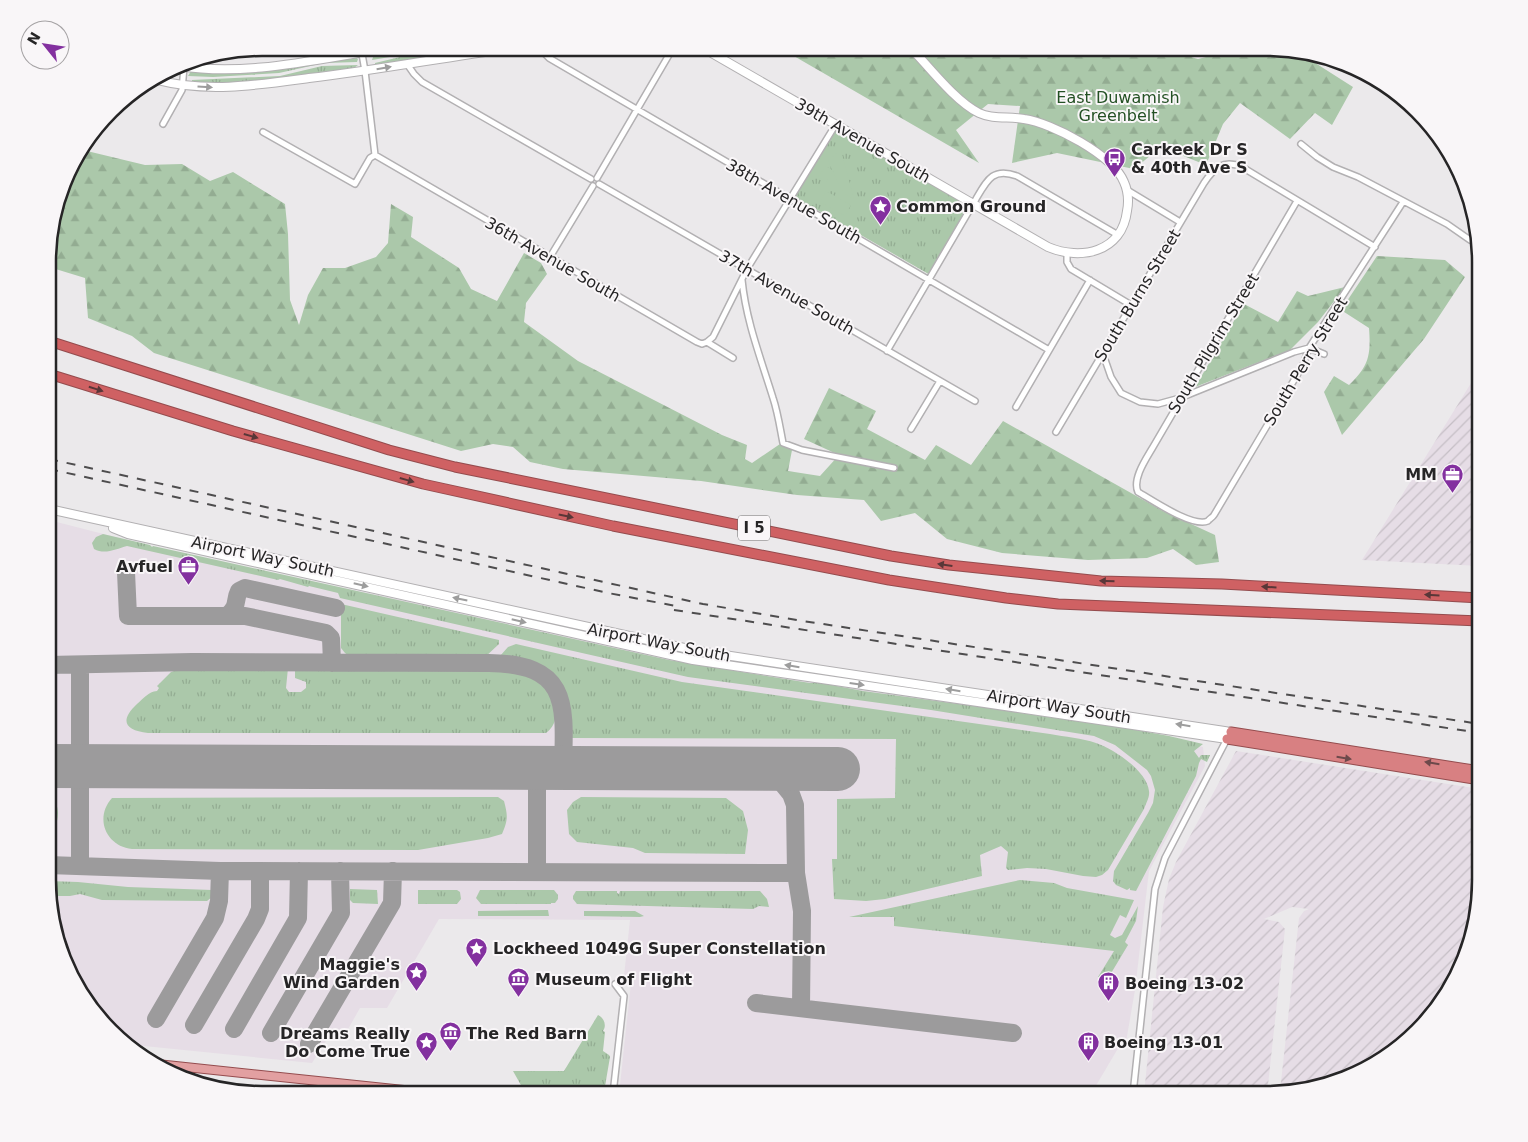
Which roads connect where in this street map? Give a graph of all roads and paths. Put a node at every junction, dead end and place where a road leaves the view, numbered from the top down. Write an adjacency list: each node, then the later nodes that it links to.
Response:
1 (326, 56): 9 (main road)
2 (363, 56): 10 (street)
3 (460, 56): 8 (main road)
4 (547, 56): 14 (street, 38th Avenue South)
5 (668, 56): 14 (street)
6 (717, 56): 16 (main road, 39th Avenue South)
7 (919, 56): 23 (main road)
8 (407, 64): 10 (main road, one-way to 8); 20 (street)
9 (194, 68)
10 (365, 71): 13 (main road, one-way to 10); 19 (street)
11 (182, 72): 13 (street)
12 (164, 81): 13 (main road)
13 (182, 85): 15 (street)
14 (637, 109): 20 (street); 24 (street, 38th Avenue South)
15 (163, 124)
16 (836, 124): 24 (street); 27 (main road, 39th Avenue South)
17 (263, 132): 19 (street)
18 (1301, 144): 26 (street)
19 (375, 155): 33 (street, 36th Avenue South)
20 (594, 178): 21 (street); 22 (street)
21 (599, 184): 22 (street); 34 (street, 37th Avenue South)
22 (593, 186): 33 (street)
23 (1127, 190): 28 (street); 29 (main road)
24 (790, 199): 34 (street); 36 (street, 38th Avenue South)
25 (1297, 201): 28 (street, South Burns Street); 31 (street); 49 (street, South Pilgrim Street)
26 (1403, 202): 30 (street); 31 (street, South Perry Street)
27 (973, 204): 29 (street); 32 (main road, 39th Avenue South); 36 (street)
28 (1180, 222): 38 (street, South Burns Street)
29 (1118, 235): 32 (main road)
30 (1470, 240)
31 (1375, 247): 41 (street, South Perry Street)
32 (1067, 254): 37 (street)
33 (550, 257): 39 (street, 36th Avenue South)
34 (747, 269): 35 (street); 43 (street, 37th Avenue South)
35 (742, 280): 39 (street); 54 (street)
36 (930, 280): 42 (street, 38th Avenue South); 43 (street)
37 (1090, 280): 38 (street); 42 (street)
38 (1131, 305): 44 (street, South Burns Street)
39 (707, 342): 46 (street, 36th Avenue South)
40 (56, 343): 57 (highway, I 5, one-way to 40)
41 (1309, 348): 45 (street); 49 (street); 55 (street, South Perry Street)
42 (1049, 350): 51 (street)
43 (887, 351): 48 (street, 37th Avenue South)
44 (1102, 354): 49 (street); 53 (street, South Burns Street)
45 (1324, 354)
46 (733, 358)
47 (56, 376): 58 (highway, I 5, one-way to 58)
48 (940, 381): 50 (street, 37th Avenue South); 52 (street)
49 (1180, 398): 55 (street, South Pilgrim Street)
50 (974, 401)
51 (1016, 407)
52 (911, 430)
53 (1056, 432)
54 (894, 468)
55 (1136, 487)
56 (56, 512): 59 (main road, Airport Way South)
57 (1472, 598)
58 (1472, 621)
59 (1229, 736): 60 (highway, one-way to 59); 61 (highway, one-way to 61); 66 (street)
60 (1472, 769)
61 (1472, 779)
62 (615, 984): 65 (street)
63 (173, 1066): 64 (main road)
64 (366, 1086)
65 (614, 1086)
66 (1134, 1086)

